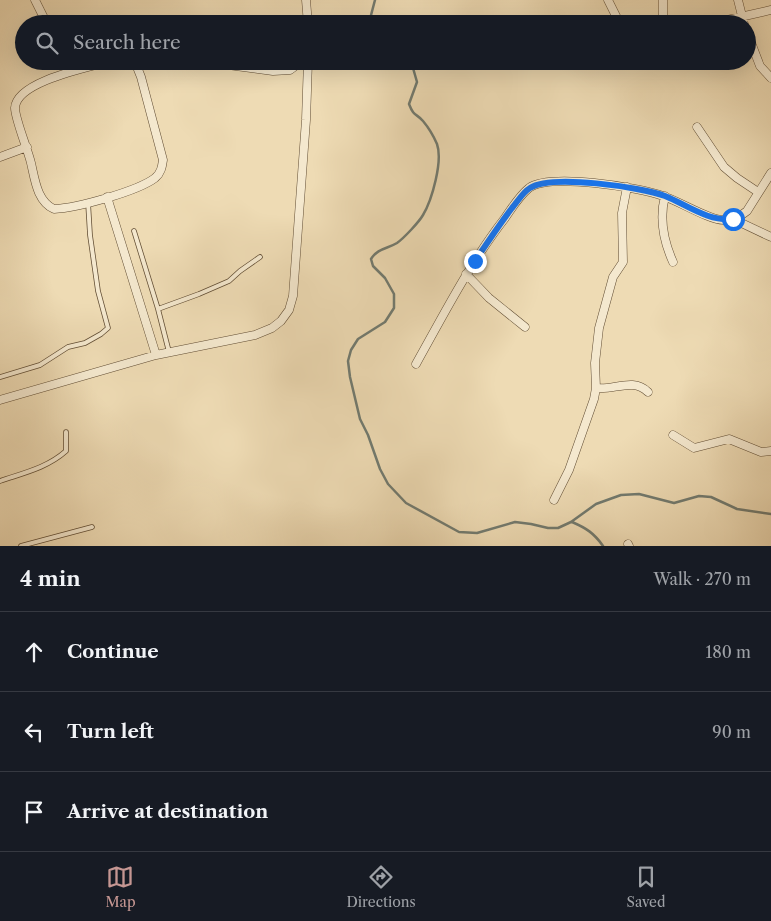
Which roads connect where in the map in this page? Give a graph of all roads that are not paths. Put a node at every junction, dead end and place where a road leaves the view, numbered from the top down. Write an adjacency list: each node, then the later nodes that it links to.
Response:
1 (35, 0): 7 (street)
2 (306, 0): 8 (street)
3 (608, 0): 9 (street)
4 (663, 0): 10 (street)
5 (738, 0): 11 (street)
6 (771, 10): 12 (street)
7 (43, 15)
8 (307, 15)
9 (616, 15)
10 (663, 15)
11 (742, 15)
12 (756, 15)
13 (756, 56): 20 (street)
14 (76, 70): 19 (street)
15 (138, 70): 28 (street)
16 (266, 70): 17 (street)
17 (290, 70)
18 (308, 70): 38 (street)
19 (72, 71): 22 (street)
20 (771, 78)
21 (697, 127): 26 (street)
22 (27, 148): 23 (street); 29 (street)
23 (0, 157)
24 (771, 173): 26 (street)
25 (627, 187): 27 (street); 35 (street); 42 (street)
26 (758, 192): 30 (street)
27 (665, 196): 30 (street); 34 (street)
28 (107, 197): 29 (street); 39 (street)
29 (88, 202): 41 (lane)
30 (733, 219): 32 (street)
31 (134, 231): 36 (lane)
32 (771, 237)
33 (260, 257): 36 (lane)
34 (674, 262)
35 (466, 274): 37 (street); 40 (street)
36 (158, 309): 38 (lane)
37 (525, 327)
38 (169, 352): 39 (street)
39 (156, 355): 44 (street)
40 (416, 364)
41 (0, 377)
42 (596, 388): 43 (street); 49 (street)
43 (648, 392)
44 (0, 400)
45 (66, 432): 48 (lane)
46 (673, 435): 47 (street)
47 (771, 451)
48 (0, 481)
49 (554, 500)
50 (92, 527): 51 (lane)
51 (21, 546)

